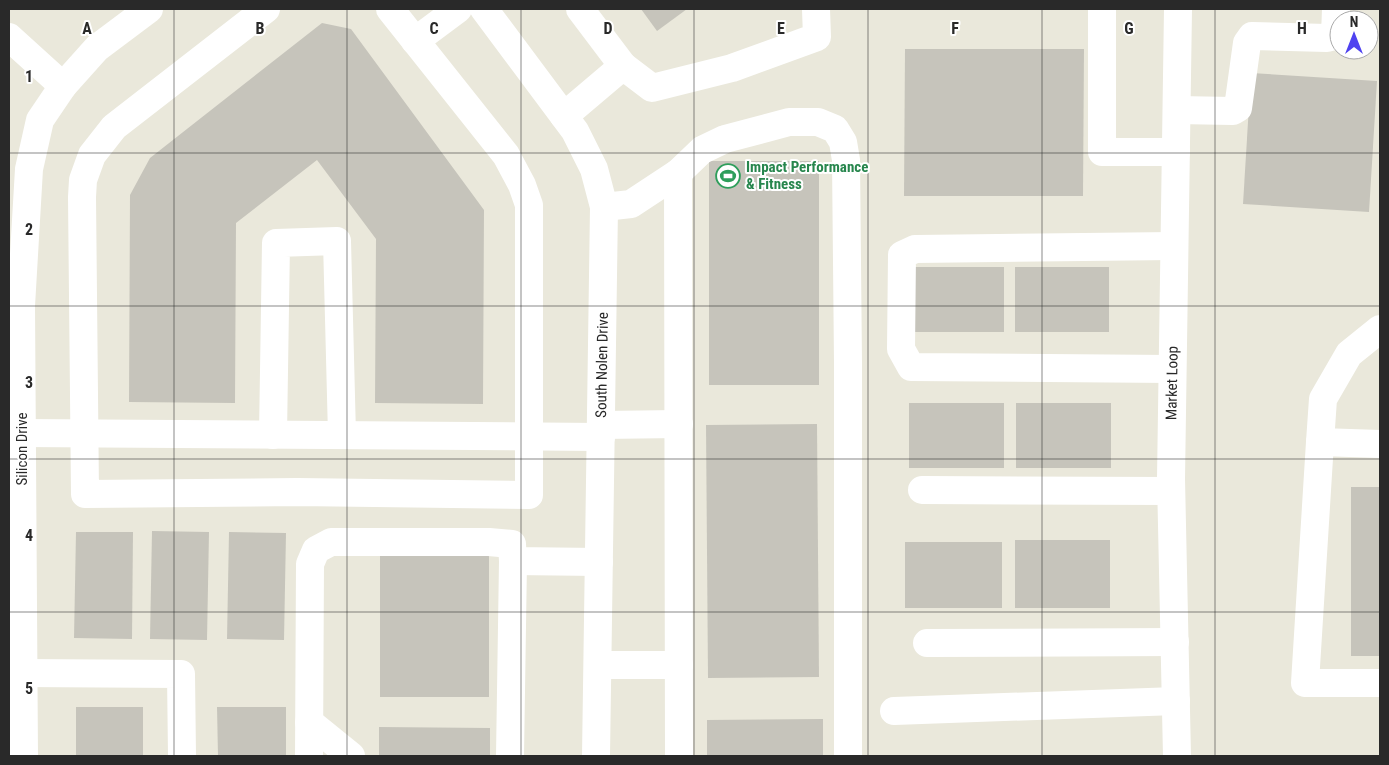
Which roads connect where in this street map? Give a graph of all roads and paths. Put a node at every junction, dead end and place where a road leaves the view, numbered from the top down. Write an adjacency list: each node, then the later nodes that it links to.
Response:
1 (149, 9): 14 (street, Silicon Drive)
2 (390, 9): 12 (street)
3 (458, 9): 12 (street)
4 (484, 9): 16 (street, South Nolen Drive)
5 (580, 9): 13 (street)
6 (816, 9): 13 (street)
7 (1102, 9): 17 (street)
8 (1178, 9): 15 (street, Market Loop)
9 (1336, 9): 15 (street)
10 (255, 12): 27 (street)
11 (9, 37): 14 (street)
12 (415, 41): 30 (street)
13 (623, 66): 16 (street)
14 (63, 86): 21 (street, Silicon Drive)
15 (1176, 110): 17 (street, Market Loop)
16 (564, 116): 19 (street, South Nolen Drive)
17 (1176, 152): 20 (street, Market Loop)
18 (678, 173): 19 (street); 24 (street); 54 (street)
19 (604, 207): 25 (street, South Nolen Drive)
20 (1174, 246): 23 (street, Market Loop); 23 (street)
21 (15, 306): 26 (street, Silicon Drive)
22 (1380, 330): 31 (street)
23 (1172, 369): 34 (street, Market Loop)
24 (679, 424): 25 (street); 41 (street)
25 (601, 431): 30 (street); 37 (street, South Nolen Drive)
26 (22, 433): 27 (street); 35 (street, Silicon Drive)
27 (82, 434): 28 (street); 30 (street)
28 (273, 435): 29 (street); 29 (street)
29 (342, 435): 30 (street)
30 (529, 437)
31 (1320, 442): 32 (street); 43 (street)
32 (1380, 444)
33 (922, 490): 34 (street)
34 (1171, 491): 38 (street, Market Loop)
35 (16, 541): 42 (street, Silicon Drive)
36 (513, 560): 37 (street); 46 (street); 51 (street)
37 (599, 562): 40 (street, South Nolen Drive)
38 (1175, 642): 39 (street); 44 (street, Market Loop)
39 (927, 643)
40 (598, 665): 41 (street); 52 (street, South Nolen Drive)
41 (679, 665): 53 (street)
42 (23, 673): 47 (street, Silicon Drive); 48 (street)
43 (1380, 683)
44 (1176, 701): 45 (street); 55 (street, Market Loop)
45 (894, 711)
46 (309, 722): 49 (street); 50 (street)
47 (24, 756)
48 (182, 756)
49 (308, 756)
50 (351, 756)
51 (510, 756)
52 (596, 756)
53 (679, 756)
54 (848, 756)
55 (1177, 756)

